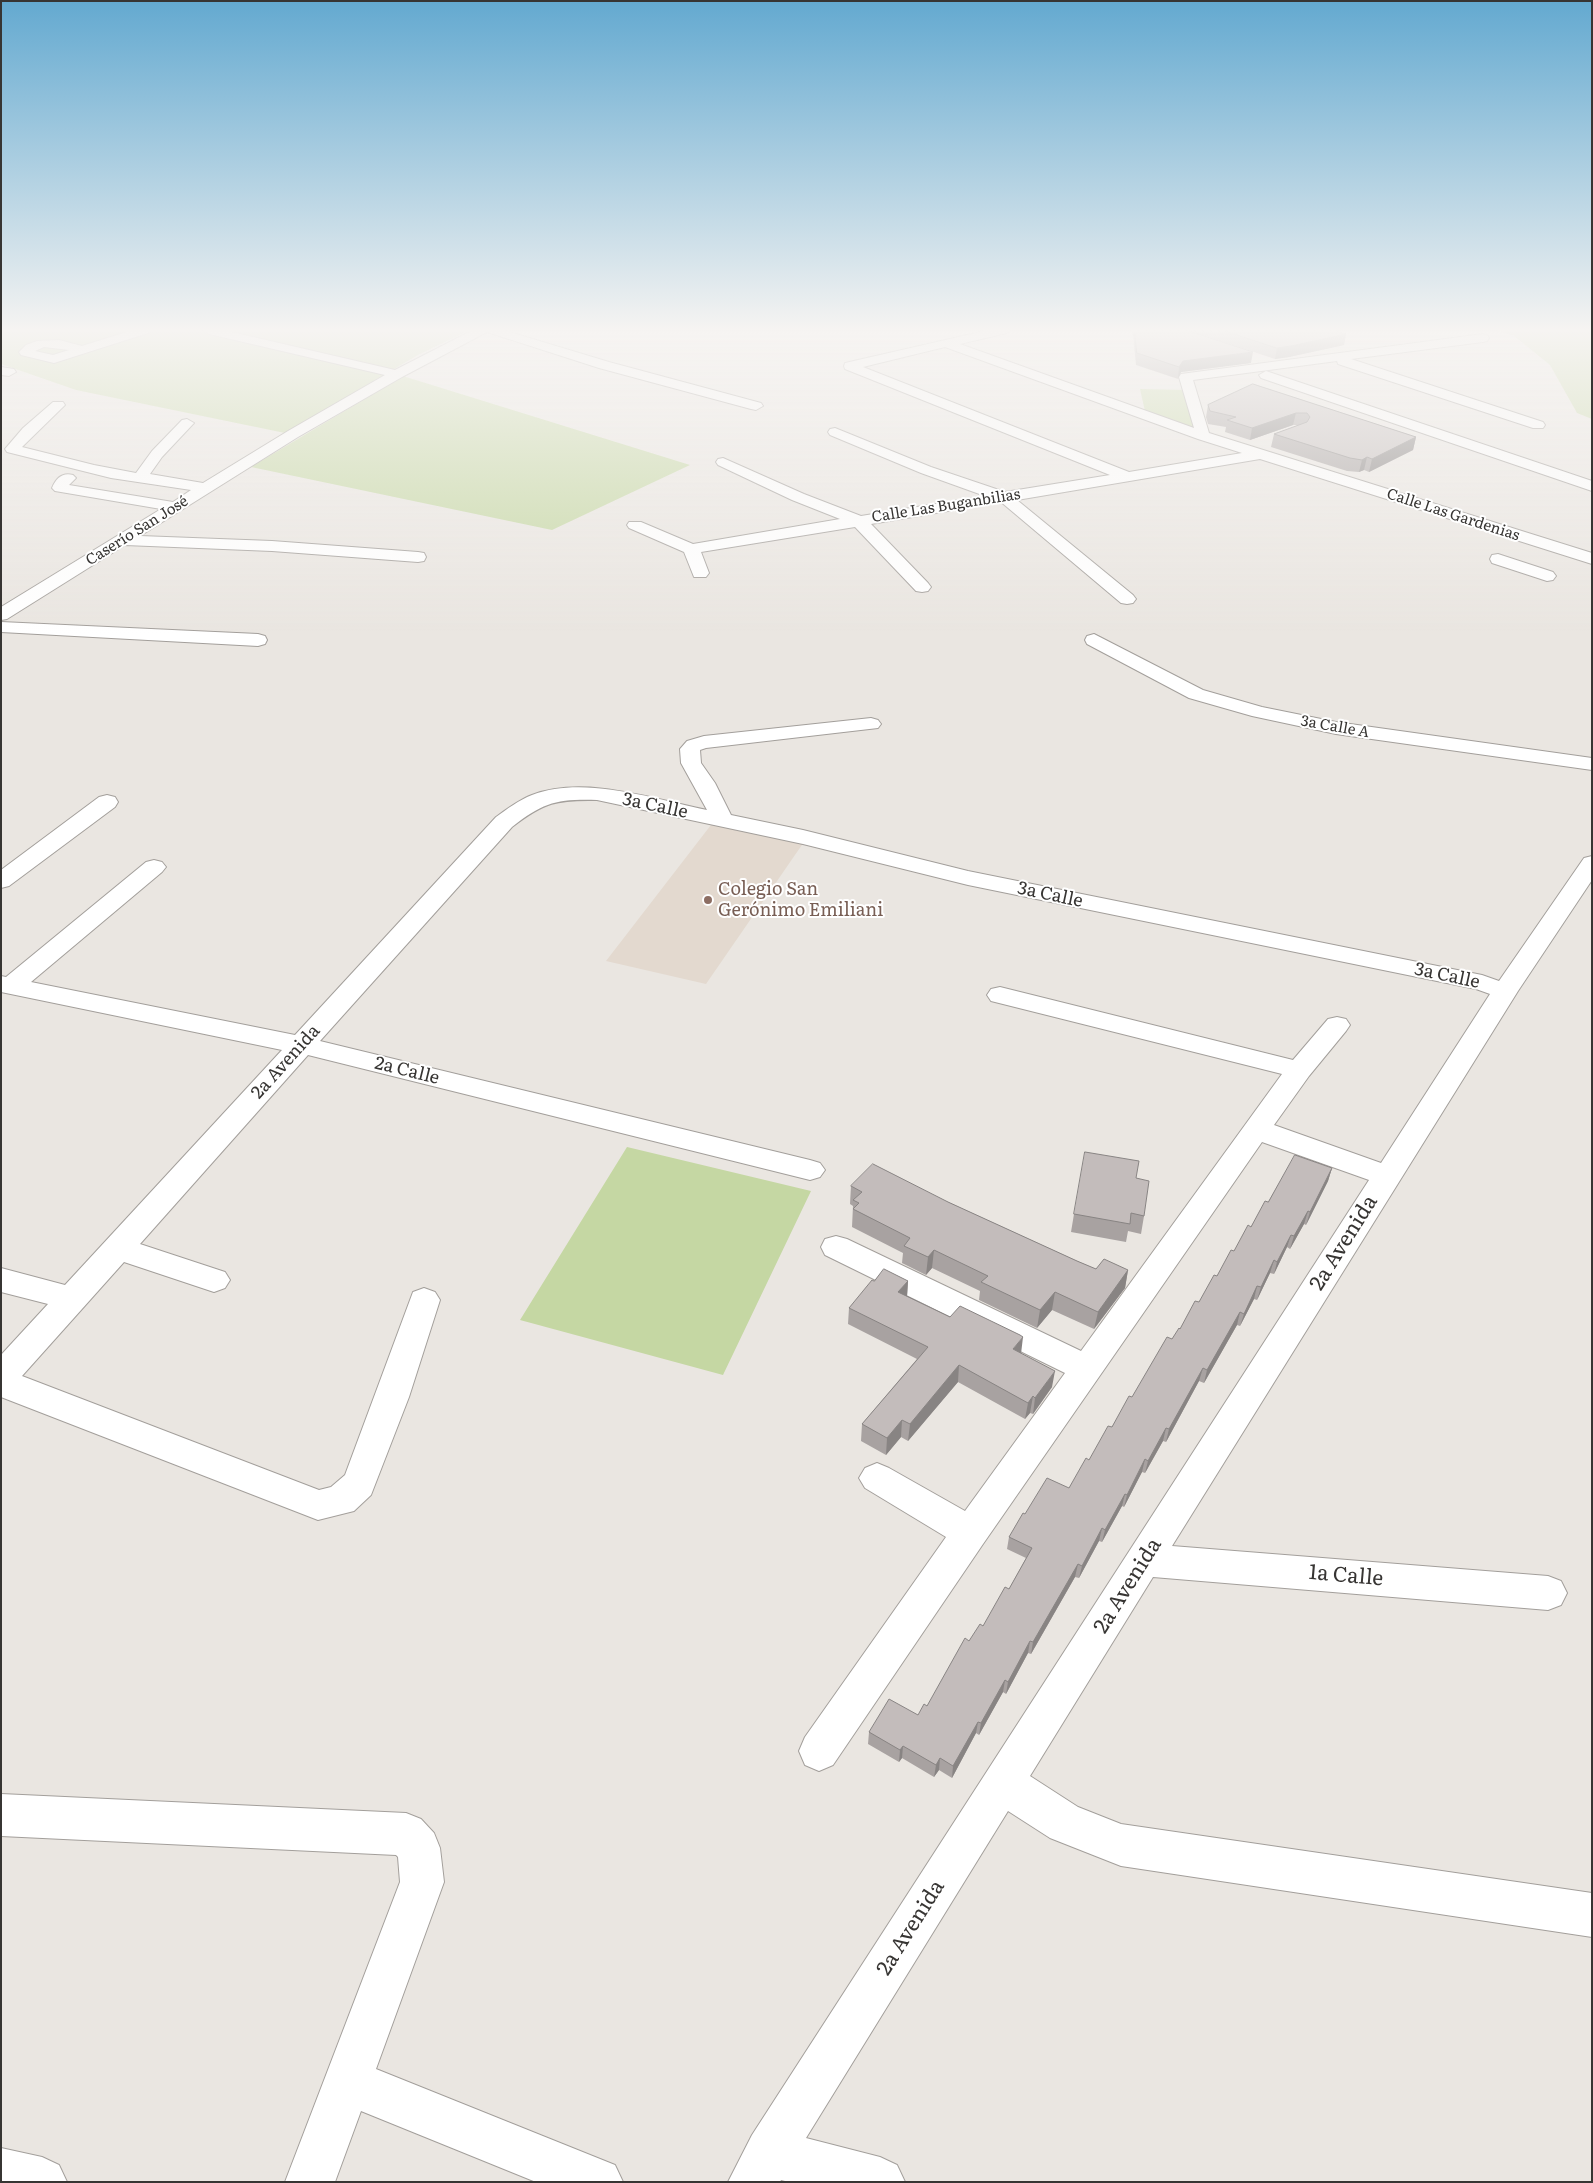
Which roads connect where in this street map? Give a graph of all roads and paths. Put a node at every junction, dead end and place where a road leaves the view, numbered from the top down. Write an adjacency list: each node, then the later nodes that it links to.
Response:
1 (27, 432): 18 (street)
2 (178, 432): 18 (street)
3 (296, 432): 20 (street, Caserío San José)
4 (835, 432): 21 (street)
5 (1016, 432): 16 (street)
6 (1192, 432): 11 (street, Calle Las Gardenias)
7 (1202, 432): 11 (street)
8 (1437, 432): 13 (street)
9 (1517, 432): 10 (street)
10 (1510, 434)
11 (1203, 436): 14 (street, Calle Las Gardenias)
12 (1491, 440): 13 (street)
13 (1472, 445): 19 (street)
14 (1257, 449): 16 (street, Calle Las Buganbilias); 26 (street, Calle Las Gardenias)
15 (723, 462): 23 (street)
16 (1127, 476): 21 (street, Calle Las Buganbilias)
17 (68, 478): 22 (street)
18 (144, 479): 20 (street)
19 (1592, 486)
20 (206, 488): 22 (street, Caserío San José)
21 (1004, 497): 23 (street, Calle Las Buganbilias); 33 (street)
22 (176, 507): 25 (street, Caserío San José)
23 (859, 521): 27 (street, Calle Las Buganbilias); 32 (street)
24 (635, 525): 27 (street)
25 (124, 540): 28 (street); 34 (street, Caserío San José)
26 (1535, 542): 29 (street, Calle Las Gardenias); 31 (street)
27 (691, 549): 30 (street)
28 (418, 557)
29 (1592, 560)
30 (700, 573)
31 (1547, 576)
32 (922, 587)
33 (1127, 599)
34 (1, 615)
35 (1, 627): 36 (street)
36 (258, 640)
37 (1094, 640): 39 (street, 3a Calle A)
38 (870, 724): 42 (street)
39 (1592, 764)
40 (597, 794): 42 (street, 3a Calle); 50 (street, 2a Avenida)
41 (107, 802): 45 (street)
42 (723, 821): 47 (street, 3a Calle)
43 (1592, 863): 47 (street, 2a Avenida)
44 (154, 867): 46 (street)
45 (1, 881)
46 (6, 985): 50 (street, 2a Calle)
47 (1505, 991): 54 (street, 2a Avenida)
48 (1000, 996): 51 (street)
49 (1338, 1025): 51 (street)
50 (301, 1045): 53 (street, 2a Calle); 56 (street, 2a Avenida)
51 (1299, 1070): 52 (street)
52 (1256, 1128): 54 (street); 61 (street)
53 (810, 1170)
54 (1386, 1176): 65 (street, 2a Avenida)
55 (836, 1247): 61 (street)
56 (118, 1248): 58 (street); 59 (street, 2a Avenida)
57 (1, 1280): 59 (street)
58 (214, 1280)
59 (72, 1299): 62 (street, 2a Avenida)
60 (424, 1300): 62 (street)
61 (1087, 1369): 64 (street)
62 (1, 1379)
63 (877, 1478): 64 (street)
64 (970, 1533): 67 (street)
65 (1144, 1560): 66 (street, 1a Calle); 68 (street, 2a Avenida)
66 (1548, 1592)
67 (819, 1751)
68 (1003, 1783): 70 (street); 72 (street, 2a Avenida)
69 (1, 1815): 71 (street)
70 (1592, 1915)
71 (348, 2082): 75 (street); 76 (street)
72 (761, 2167): 77 (street)
73 (1, 2172): 74 (street)
74 (42, 2182)
75 (310, 2182)
76 (598, 2182)
77 (880, 2182)

